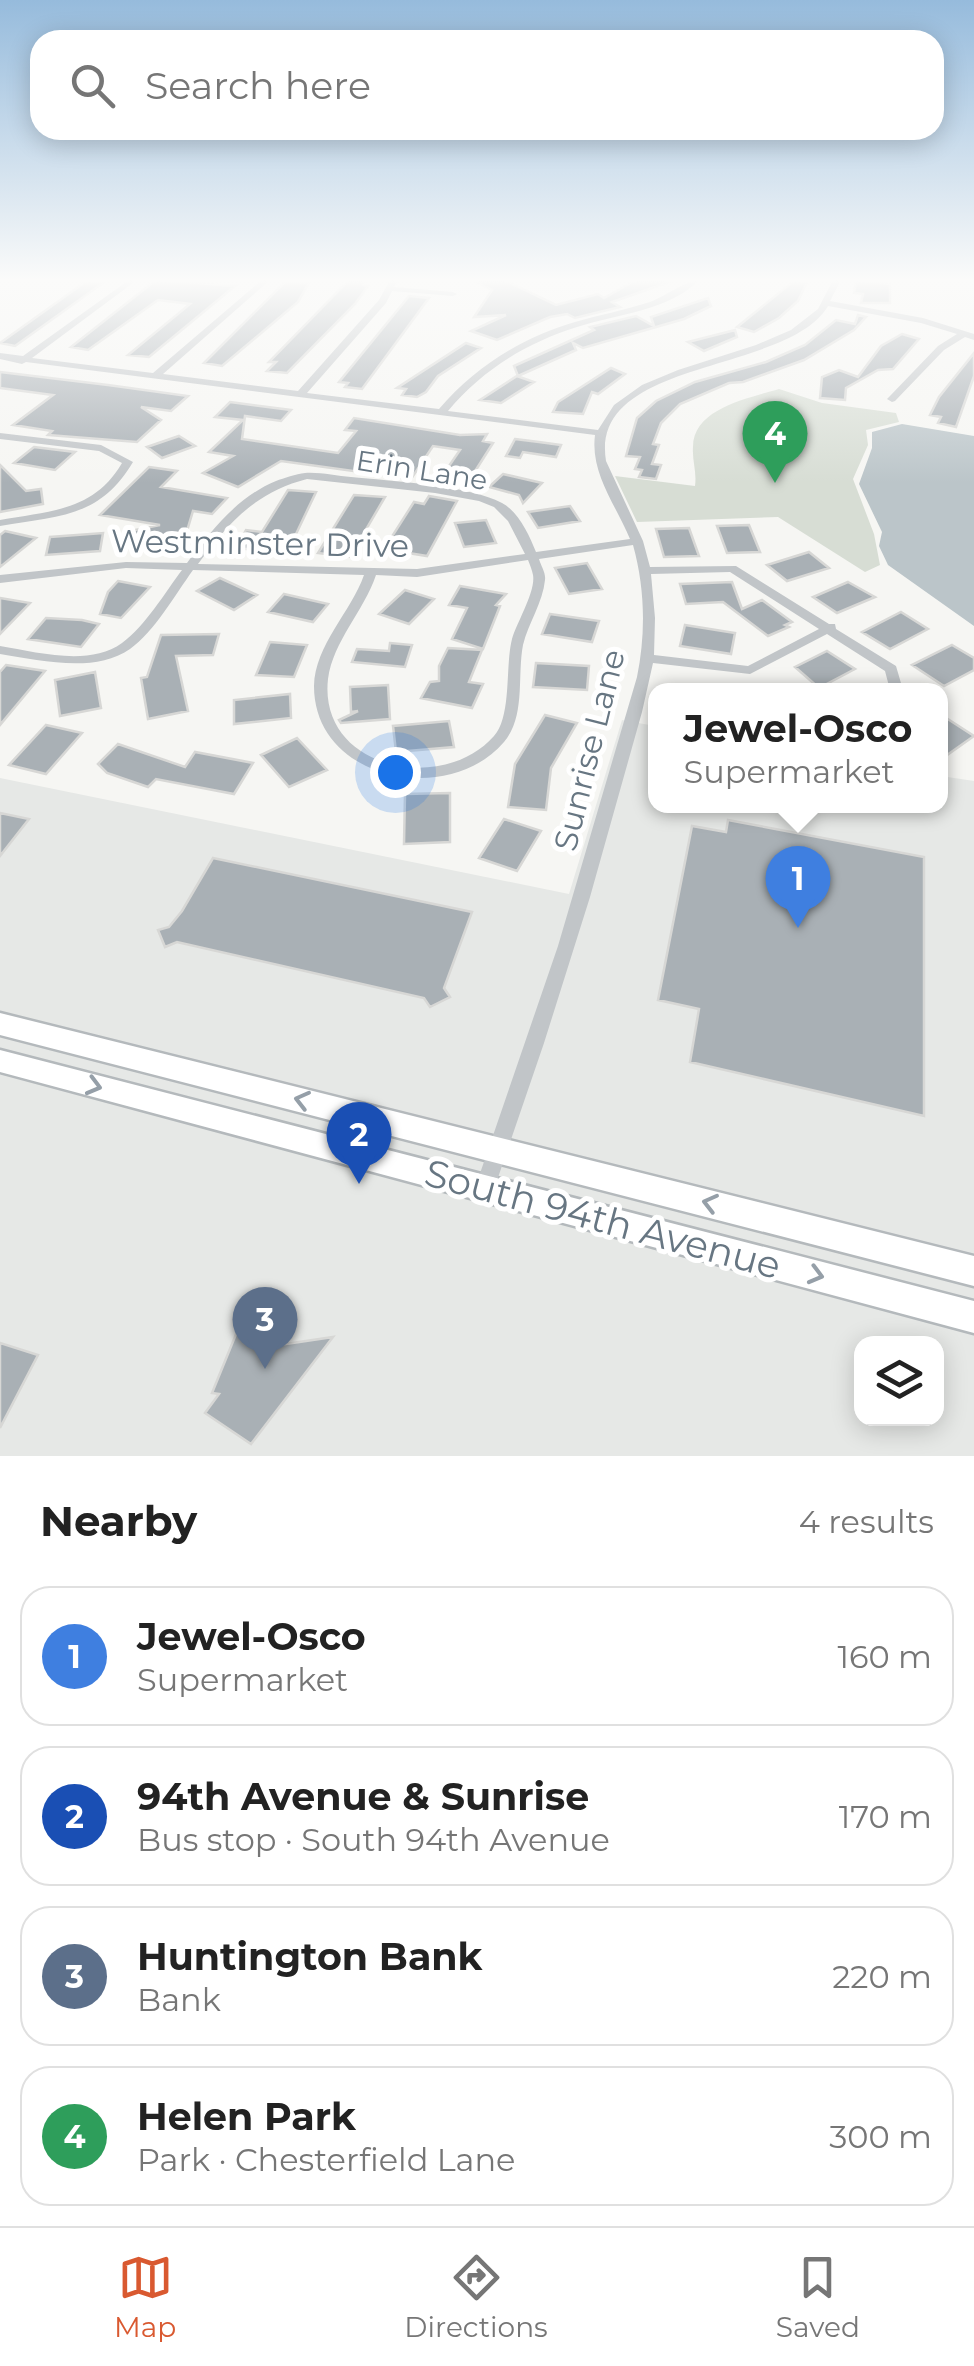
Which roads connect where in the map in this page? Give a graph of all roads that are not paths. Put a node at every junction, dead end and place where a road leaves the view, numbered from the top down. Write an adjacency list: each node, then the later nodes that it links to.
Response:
1 (40, 348): 8 (street)
2 (187, 348): 9 (street)
3 (340, 348): 10 (street)
4 (518, 348): 12 (street)
5 (754, 348): 13 (street)
6 (948, 348): 11 (street)
7 (0, 356): 8 (street)
8 (22, 361): 9 (street)
9 (154, 376): 10 (street)
10 (300, 396): 12 (street)
11 (892, 398)
12 (440, 414): 13 (street)
13 (600, 433): 16 (street, Sunrise Lane)
14 (0, 436): 15 (street)
15 (0, 523)
16 (638, 541): 17 (street, Westminster Drive); 19 (street, Sunrise Lane)
17 (530, 553): 18 (street, Erin Lane); 20 (street, Westminster Drive); 20 (street)
18 (196, 564): 20 (street, Westminster Drive); 21 (street, Westminster Drive); 23 (street)
19 (644, 571): 22 (street); 24 (street, Sunrise Lane)
20 (370, 575)
21 (0, 579)
22 (830, 627): 24 (street); 25 (street)
23 (0, 650)
24 (647, 658): 28 (street, Sunrise Lane)
25 (894, 683)
26 (0, 1024): 28 (street, South 94th Avenue, one-way to 26)
27 (0, 1061): 29 (street, South 94th Avenue, one-way to 29)
28 (498, 1149): 29 (street, Sunrise Lane); 30 (street, South 94th Avenue, one-way to 28)
29 (485, 1188): 31 (street, South 94th Avenue, one-way to 31)
30 (974, 1270)
31 (974, 1317)

